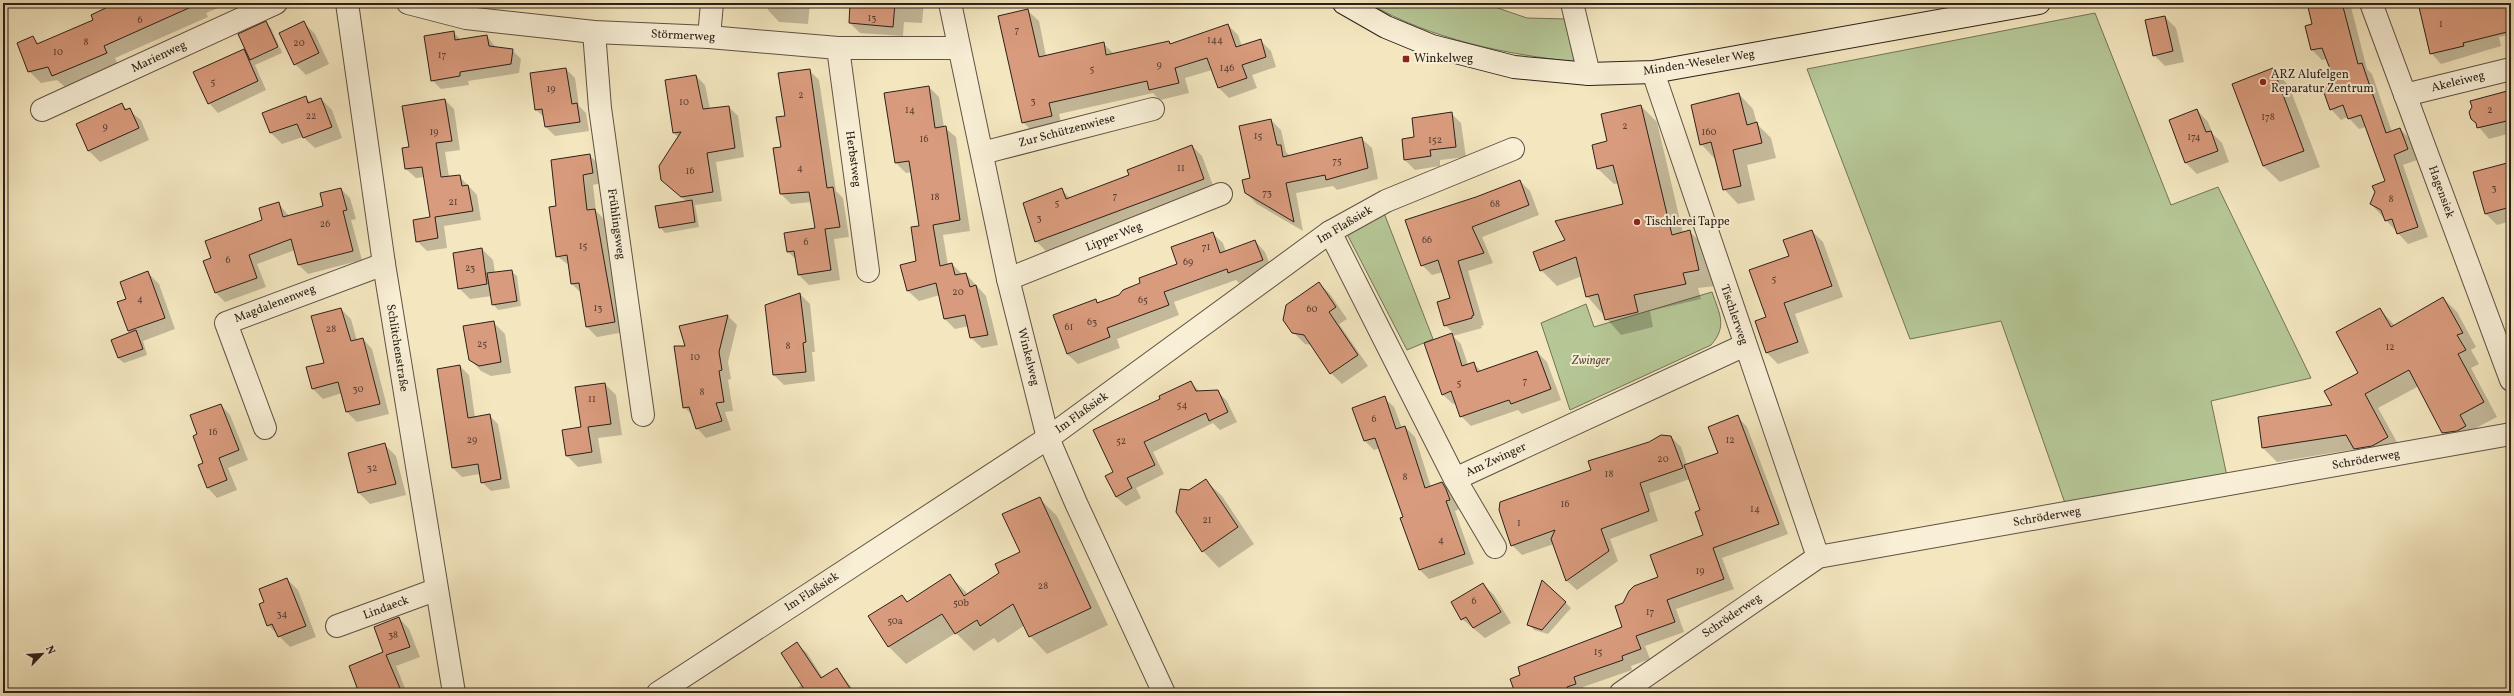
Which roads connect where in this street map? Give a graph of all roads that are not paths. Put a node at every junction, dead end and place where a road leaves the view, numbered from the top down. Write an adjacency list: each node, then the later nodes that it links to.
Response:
1 (276, 3): 19 (street, Marienweg)
2 (347, 3): 24 (street, Schlitchenstraße)
3 (408, 3): 10 (street, Störmerweg)
4 (712, 3): 11 (street)
5 (950, 3): 13 (street, Winkelweg)
6 (1344, 3): 16 (street, Minden-Weseler Weg)
7 (1572, 3): 16 (street)
8 (2039, 3): 15 (street, Minden-Weseler Weg)
9 (2371, 3): 17 (street, Hagensiek)
10 (594, 32): 11 (street, Störmerweg); 29 (street, Frühlingsweg)
11 (709, 37): 12 (street, Störmerweg)
12 (838, 48): 13 (street, Störmerweg); 25 (street, Herbstweg)
13 (959, 48): 21 (street, Winkelweg)
14 (2511, 69): 17 (street, Akeleiweg)
15 (1653, 72): 16 (street, Minden-Weseler Weg); 27 (street, Tischlerweg)
16 (1589, 74)
17 (2405, 95): 28 (street, Hagensiek)
18 (1153, 109): 21 (street, Zur Schützenwiese)
19 (42, 110)
20 (1513, 149): 23 (street, Im Flaßsiek)
21 (982, 153): 26 (street, Winkelweg)
22 (1221, 194): 26 (street, Lipper Weg)
23 (1330, 232): 32 (street, Im Flaßsiek); 33 (street, Am Zwinger)
24 (384, 264): 30 (street, Magdalenenweg); 36 (street, Schlitchenstraße)
25 (868, 271)
26 (1008, 279): 32 (street, Winkelweg)
27 (1745, 346): 33 (street, Am Zwinger); 35 (street, Tischlerweg)
28 (2511, 380)
29 (643, 415)
30 (265, 428)
31 (2511, 434): 35 (street, Schröderweg)
32 (1048, 438): 39 (street, Im Flaßsiek); 40 (street, Winkelweg)
33 (1455, 479): 34 (street)
34 (1495, 547)
35 (1818, 558): 41 (street, Schröderweg)
36 (436, 590): 37 (street, Lindaeck); 38 (street, Schlitchenstraße)
37 (337, 626)
38 (454, 693)
39 (658, 693)
40 (1164, 693)
41 (1621, 693)

